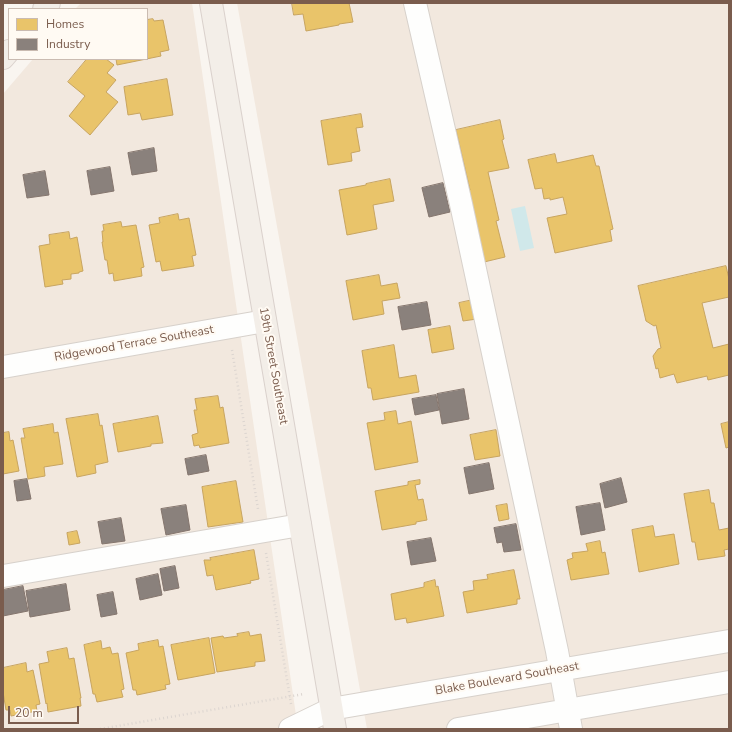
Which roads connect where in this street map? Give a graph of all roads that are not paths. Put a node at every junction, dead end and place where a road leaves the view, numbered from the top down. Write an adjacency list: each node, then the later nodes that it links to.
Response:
1 (211, 3): 3 (main road, 19th Street Southeast)
2 (416, 3): 8 (street)
3 (265, 321): 4 (street, Ridgewood Terrace Southeast); 5 (main road, 19th Street Southeast)
4 (3, 367)
5 (300, 525): 6 (street); 10 (main road, 19th Street Southeast)
6 (3, 576)
7 (729, 641): 8 (street, Blake Boulevard Southeast)
8 (561, 670): 10 (street, Blake Boulevard Southeast); 11 (street)
9 (729, 682): 11 (street)
10 (333, 719): 12 (street, Blake Boulevard Southeast)
11 (569, 720): 13 (street)
12 (290, 729)
13 (458, 729)

